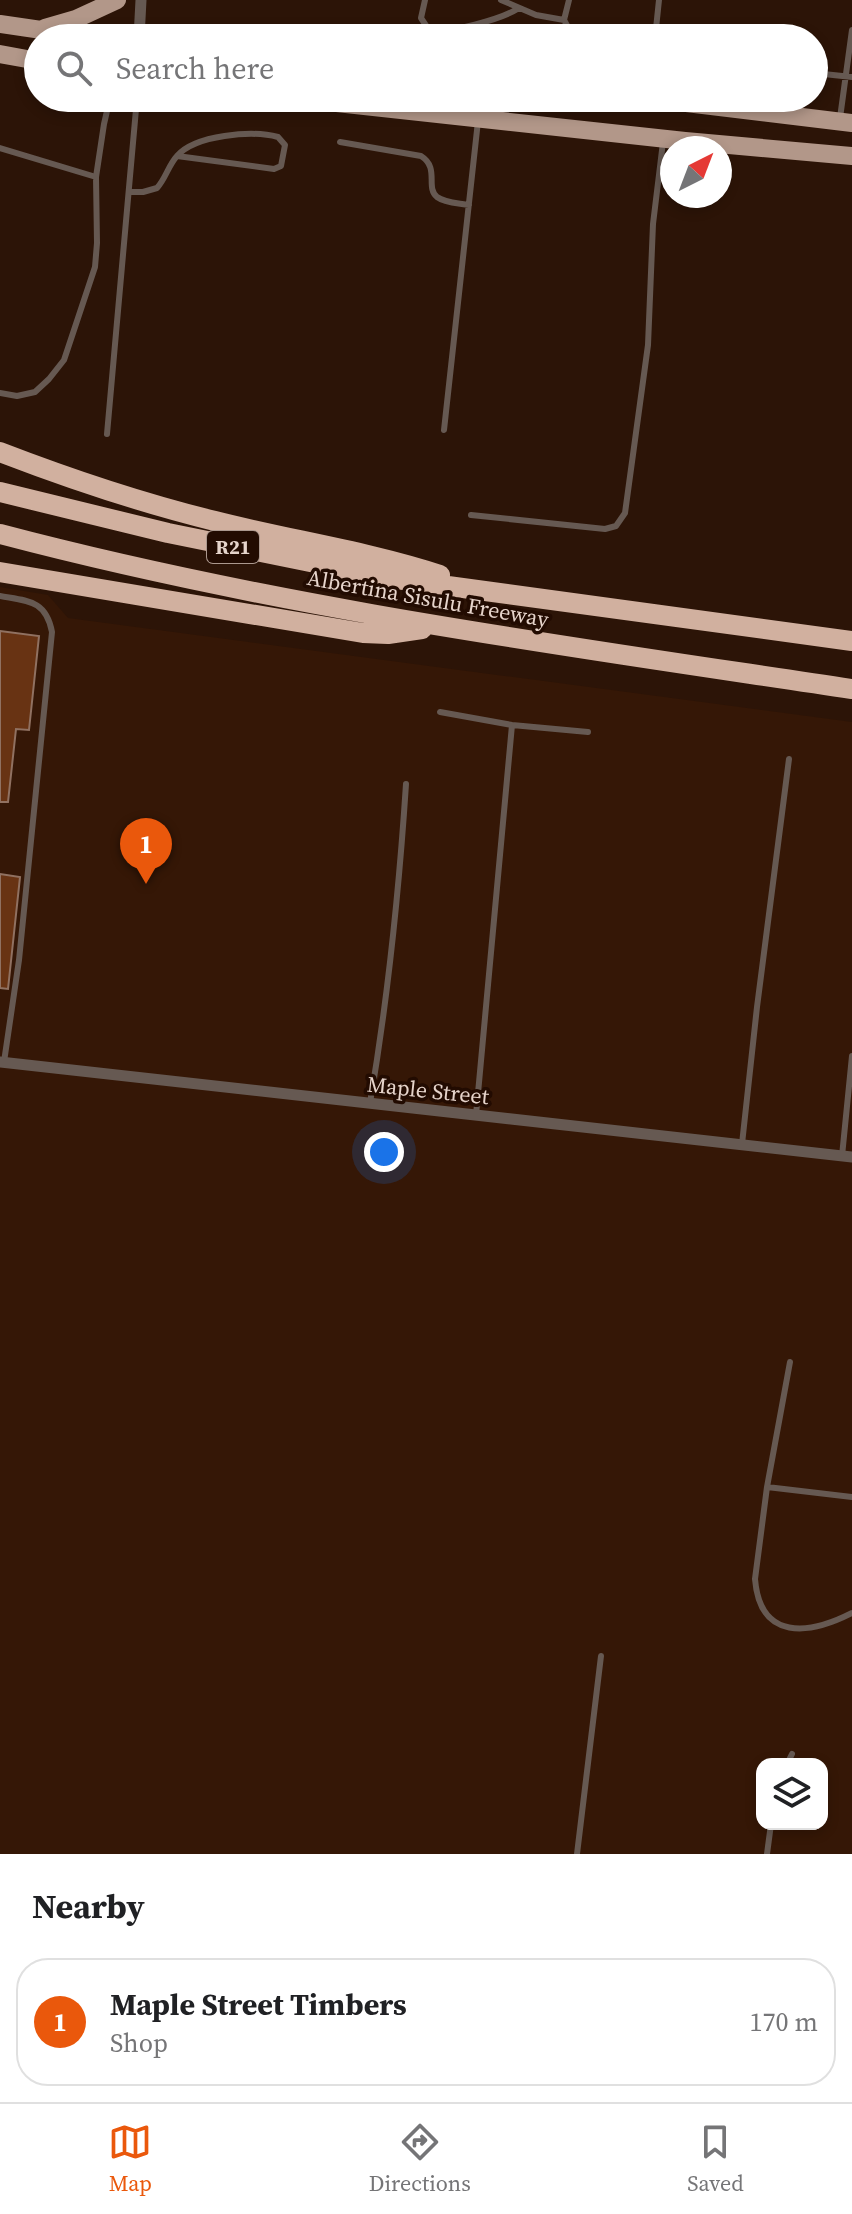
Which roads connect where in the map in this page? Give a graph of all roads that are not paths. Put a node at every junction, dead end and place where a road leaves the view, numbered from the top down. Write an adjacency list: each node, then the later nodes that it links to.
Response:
1 (117, 0): 10 (main road)
2 (141, 0): 11 (street)
3 (425, 0): 12 (lane)
4 (501, 0): 7 (lane)
5 (659, 0): 15 (lane)
6 (567, 1): 8 (lane)
7 (519, 8): 8 (lane); 13 (lane)
8 (564, 20): 14 (lane)
9 (0, 24): 16 (main road)
10 (57, 24)
11 (140, 24)
12 (425, 24)
13 (471, 24)
14 (566, 24)
15 (656, 24)
16 (24, 28)
17 (852, 30): 21 (lane)
18 (0, 54): 19 (main road)
19 (24, 58)
20 (828, 74): 21 (lane)
21 (849, 76): 27 (lane)
22 (107, 112): 35 (lane)
23 (136, 112): 36 (lane)
24 (422, 112): 26 (main road)
25 (762, 112): 27 (main road)
26 (478, 118): 28 (main road); 37 (lane)
27 (846, 122)
28 (660, 138)
29 (340, 142): 37 (lane)
30 (732, 145): 33 (main road)
31 (0, 148): 35 (lane)
32 (177, 156): 32 (lane); 36 (lane)
33 (852, 156)
34 (660, 164): 43 (lane)
35 (96, 177): 38 (lane)
36 (129, 192): 40 (lane)
37 (469, 205): 39 (lane)
38 (0, 393)
39 (444, 430)
40 (107, 434)
41 (0, 452): 46 (highway)
42 (0, 492): 46 (highway, Albertina Sisulu Freeway / R21)
43 (471, 515)
44 (0, 534): 48 (highway, Albertina Sisulu Freeway / R21)
45 (0, 572): 48 (highway)
46 (469, 588): 49 (highway, Albertina Sisulu Freeway / R21)
47 (0, 596): 57 (lane)
48 (438, 627): 50 (highway, Albertina Sisulu Freeway / R21)
49 (852, 641)
50 (852, 689)
51 (440, 712): 52 (lane)
52 (512, 725): 53 (lane); 59 (lane)
53 (588, 732)
54 (789, 759): 60 (lane)
55 (406, 784): 58 (lane)
56 (852, 1056): 61 (lane)
57 (2, 1062): 58 (street, Maple Street)
58 (370, 1103): 59 (street, Maple Street)
59 (476, 1115): 60 (street, Maple Street)
60 (742, 1145): 61 (street, Maple Street)
61 (847, 1156)
62 (790, 1362): 63 (lane)
63 (767, 1487): 64 (lane); 65 (lane)
64 (852, 1497)
65 (852, 1613)
66 (601, 1656): 70 (lane)
67 (792, 1754): 68 (lane)
68 (790, 1758)
69 (770, 1830): 71 (lane)
70 (577, 1854)
71 (767, 1854)

